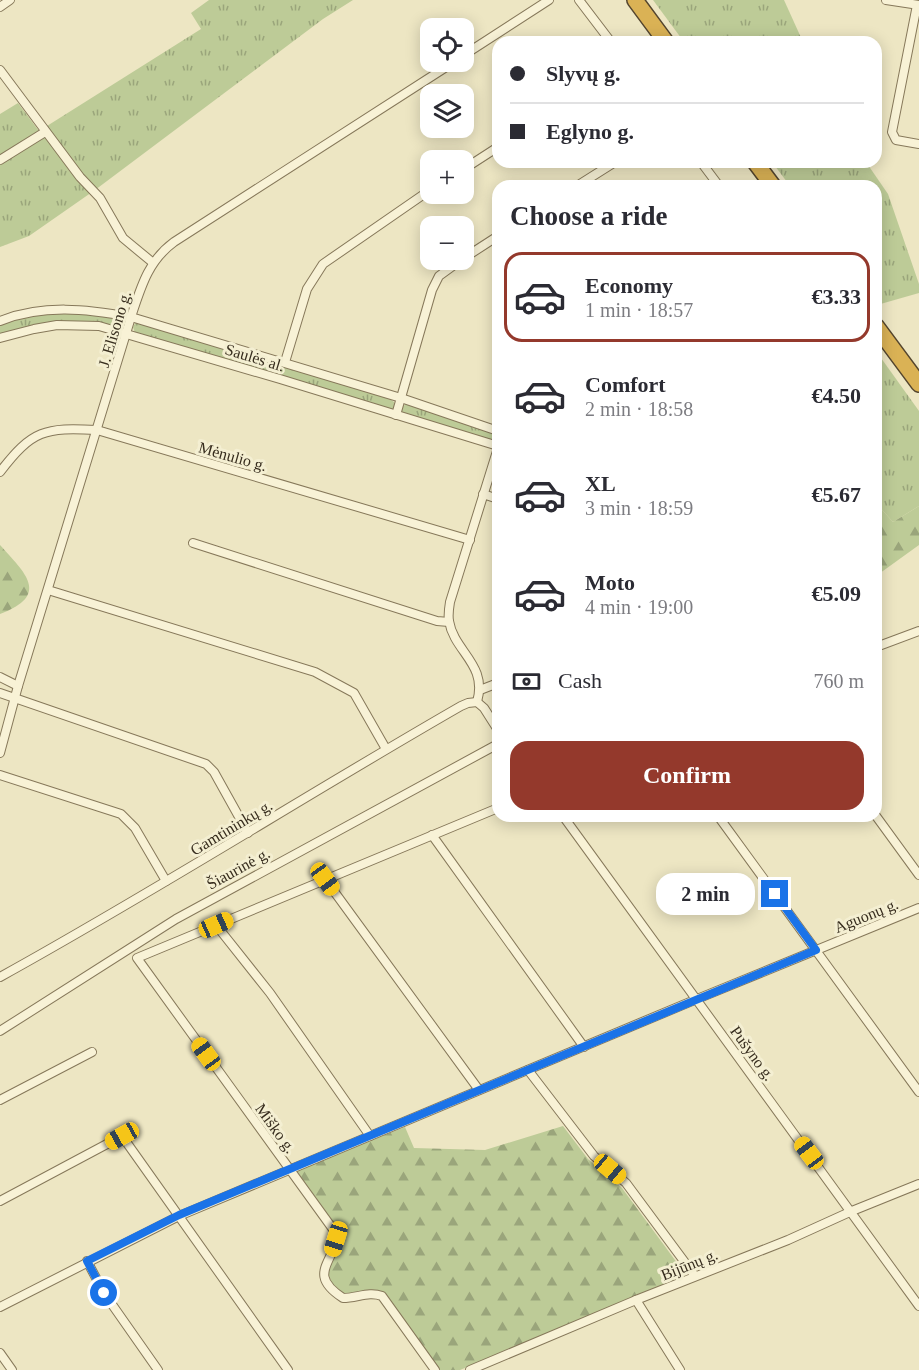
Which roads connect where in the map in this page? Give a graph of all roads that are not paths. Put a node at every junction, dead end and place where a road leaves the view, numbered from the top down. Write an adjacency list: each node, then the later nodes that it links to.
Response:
1 (10, 0): 7 (street)
2 (549, 0): 8 (street)
3 (579, 0): 9 (street)
4 (635, 0): 10 (highway)
5 (886, 0): 6 (street)
6 (918, 5): 16 (street)
7 (0, 7)
8 (493, 36)
9 (606, 36)
10 (662, 36)
11 (492, 37): 12 (street)
12 (474, 49)
13 (0, 70): 15 (street)
14 (438, 72): 25 (street, J. Elisono g.)
15 (45, 132): 18 (street); 25 (street)
16 (919, 144)
17 (492, 151): 19 (street)
18 (0, 160)
19 (474, 163)
20 (606, 168): 21 (street)
21 (586, 180)
22 (420, 197): 32 (street)
23 (492, 240): 24 (street)
24 (474, 251)
25 (152, 262): 27 (street, J. Elisono g.)
26 (447, 270): 34 (street)
27 (131, 317): 28 (street, Saulės al.); 29 (street, J. Elisono g.); 32 (street, Saulės al.)
28 (0, 321)
29 (126, 333): 31 (street, Saulės al.); 35 (street, Saulės al.); 37 (street, J. Elisono g.)
30 (882, 334): 33 (highway)
31 (0, 338)
32 (285, 362): 34 (street, Saulės al.)
33 (919, 384)
34 (401, 398): 35 (street); 36 (street, Saulės al.)
35 (396, 415): 38 (street, Saulės al.)
36 (492, 429)
37 (97, 430): 40 (street, Mėnulio g.); 43 (street, Mėnulio g.); 45 (street, J. Elisono g.)
38 (492, 445)
39 (492, 466): 41 (street)
40 (0, 472)
41 (483, 494): 42 (street); 43 (street)
42 (492, 497)
43 (470, 540): 46 (street)
44 (193, 543): 46 (street)
45 (48, 590): 51 (street, J. Elisono g.); 58 (street)
46 (449, 622): 52 (street)
47 (919, 631): 48 (street)
48 (882, 645)
49 (0, 677): 51 (street)
50 (492, 685): 52 (street)
51 (18, 686): 54 (street, J. Elisono g.)
52 (480, 690): 55 (street)
53 (0, 693): 54 (street)
54 (15, 700): 59 (street, J. Elisono g.); 65 (street)
55 (477, 702): 56 (street); 58 (street, Gamtininkų g.)
56 (492, 721)
57 (492, 747): 75 (street, Šiaurinė g.)
58 (386, 749): 65 (street, Gamtininkų g.)
59 (0, 753)
60 (0, 775): 69 (street)
61 (492, 810): 66 (street)
62 (567, 822): 74 (street, Pušyno g.)
63 (722, 822): 72 (street)
64 (880, 822): 67 (street)
65 (248, 833): 69 (street, Gamtininkų g.)
66 (432, 835): 68 (street); 76 (street)
67 (919, 875)
68 (325, 879): 71 (street); 79 (street)
69 (166, 881): 73 (street, Gamtininkų g.)
70 (919, 908): 72 (street, Aguonų g.)
71 (216, 925): 82 (street); 83 (street, Miško g.)
72 (816, 950): 74 (street, Aguonų g.); 80 (street)
73 (0, 977)
74 (697, 999): 76 (street, Aguonų g.); 86 (street, Pušyno g.)
75 (0, 1031)
76 (584, 1047): 78 (street, Aguonų g.)
77 (92, 1052): 81 (street)
78 (528, 1070): 79 (street, Aguonų g.); 89 (street)
79 (479, 1090): 82 (street, Aguonų g.)
80 (919, 1092)
81 (0, 1100)
82 (370, 1136): 83 (street, Aguonų g.)
83 (289, 1170): 87 (street, Aguonų g.); 97 (street, Miško g.)
84 (919, 1184): 86 (street, Bijūnų g.)
85 (0, 1201): 87 (street)
86 (852, 1211): 89 (street, Bijūnų g.); 91 (street, Pušyno g.)
87 (179, 1215): 88 (street, Aguonų g.); 96 (street)
88 (87, 1261): 92 (street, Aguonų g.); 95 (street)
89 (695, 1276): 90 (street, Bijūnų g.)
90 (636, 1300): 98 (street, Bijūnų g.); 99 (street)
91 (919, 1306)
92 (0, 1307)
93 (0, 1353): 94 (street)
94 (12, 1370)
95 (158, 1370)
96 (288, 1370)
97 (435, 1370)
98 (470, 1370)
99 (680, 1370)

